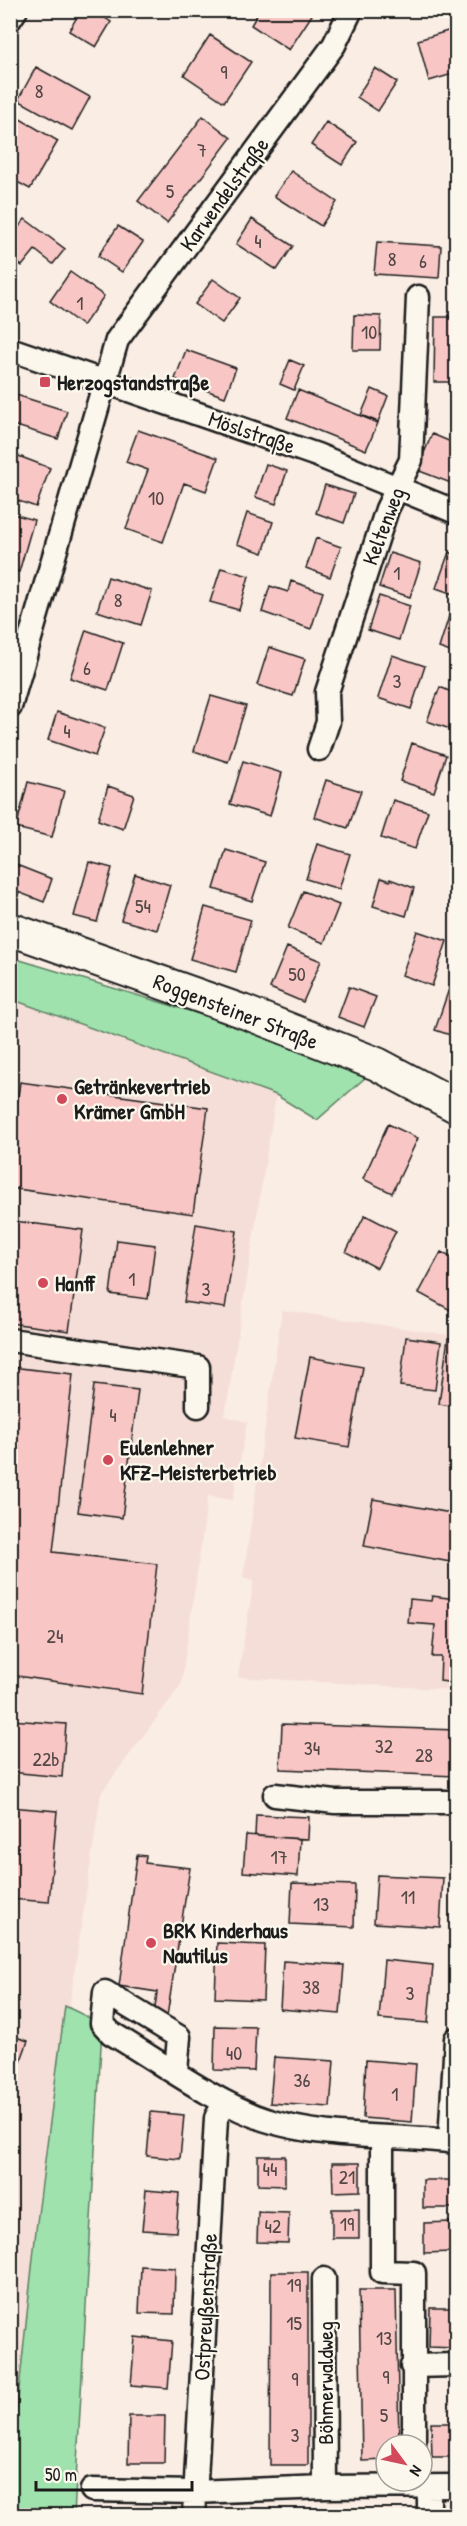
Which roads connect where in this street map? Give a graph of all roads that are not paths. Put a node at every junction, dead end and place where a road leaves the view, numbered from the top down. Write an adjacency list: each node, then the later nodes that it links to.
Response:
1 (16, 10): 3 (street)
2 (351, 10): 6 (street, Karwendelstraße)
3 (10, 19)
4 (418, 297): 7 (street, Keltenweg)
5 (10, 349): 6 (street, Möslstraße)
6 (105, 380): 7 (street, Möslstraße); 9 (street)
7 (397, 487): 8 (street, Möslstraße); 10 (street, Keltenweg)
8 (456, 512)
9 (10, 707)
10 (319, 749)
11 (10, 929): 12 (main road, Roggensteiner Straße)
12 (456, 1106)
13 (10, 1340): 14 (street)
14 (198, 1406)
15 (275, 1795): 16 (street)
16 (456, 1802)
17 (456, 2039): 21 (street)
18 (176, 2071): 19 (street)
19 (225, 2102): 20 (street); 31 (street, Ostpreußenstraße)
20 (382, 2138): 21 (street); 24 (street)
21 (453, 2141)
22 (324, 2279): 29 (street, Böhmerwaldweg)
23 (456, 2365): 24 (street)
24 (412, 2366): 25 (street)
25 (414, 2433)
26 (434, 2485): 28 (street)
27 (374, 2486): 29 (street)
28 (456, 2486)
29 (325, 2487): 31 (street)
30 (93, 2490): 31 (street)
31 (194, 2492): 33 (street, Ostpreußenstraße)
32 (422, 2493): 34 (street)
33 (194, 2516)
34 (429, 2516)

